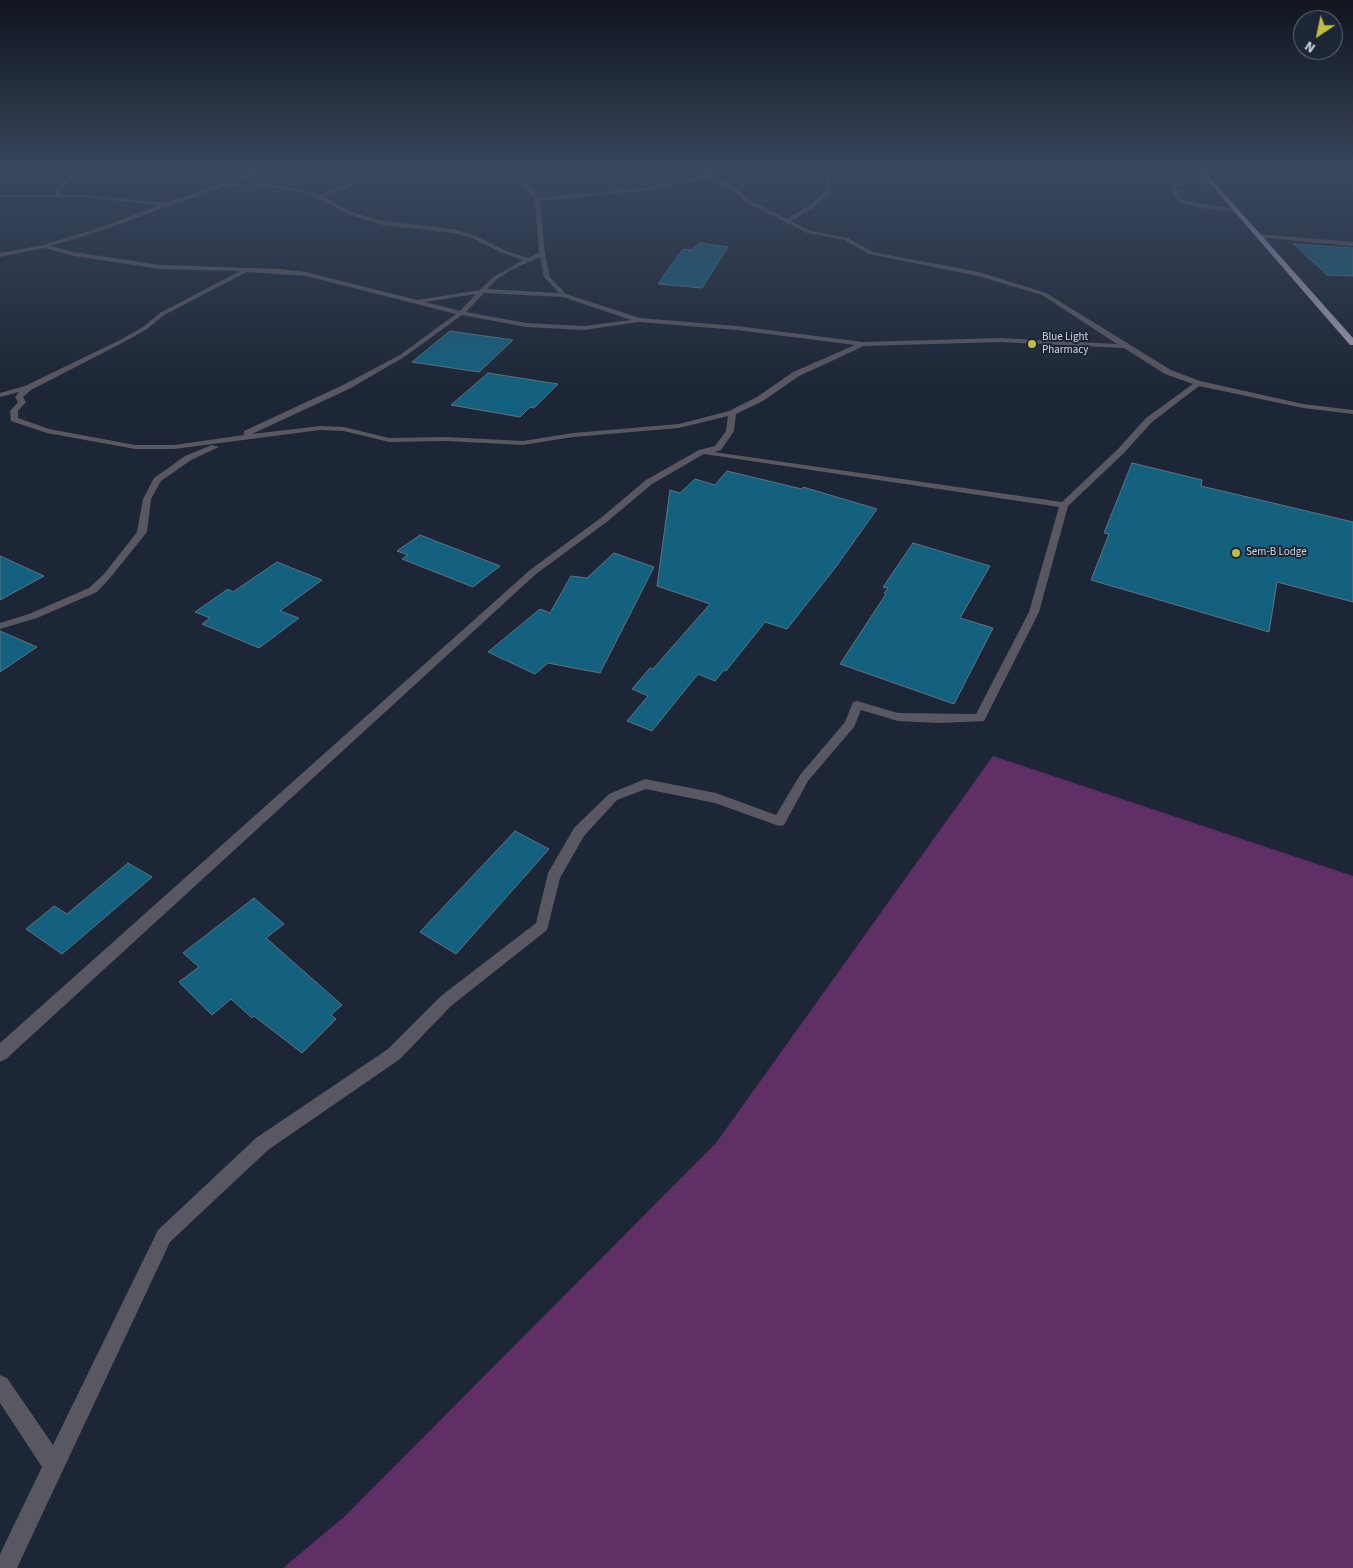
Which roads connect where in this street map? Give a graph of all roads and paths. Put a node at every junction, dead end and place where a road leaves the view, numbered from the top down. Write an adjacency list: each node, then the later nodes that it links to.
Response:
1 (492, 245): 8 (street)
2 (541, 245): 6 (street)
3 (856, 245): 17 (street)
4 (1265, 245): 15 (highway)
5 (44, 246): 7 (street); 9 (street)
6 (542, 254): 8 (street); 11 (street)
7 (0, 255)
8 (527, 260): 10 (street)
9 (248, 271): 12 (street); 19 (street)
10 (484, 291): 11 (street); 12 (street); 13 (street)
11 (564, 295): 14 (street)
12 (413, 302): 13 (street)
13 (461, 314): 14 (street); 23 (street)
14 (640, 320): 16 (street)
15 (1353, 343)
16 (863, 344): 17 (street); 22 (street)
17 (1125, 346): 18 (street)
18 (1198, 383): 21 (street); 25 (street)
19 (28, 388): 20 (street); 23 (street)
20 (0, 395)
21 (1353, 412)
22 (732, 413): 23 (street); 24 (street)
23 (236, 438): 26 (street)
24 (702, 452): 25 (street); 27 (street)
25 (1064, 505): 29 (street)
26 (0, 626)
27 (0, 1054)
28 (0, 1385): 29 (street)
29 (54, 1466): 30 (street)
30 (5, 1568)

